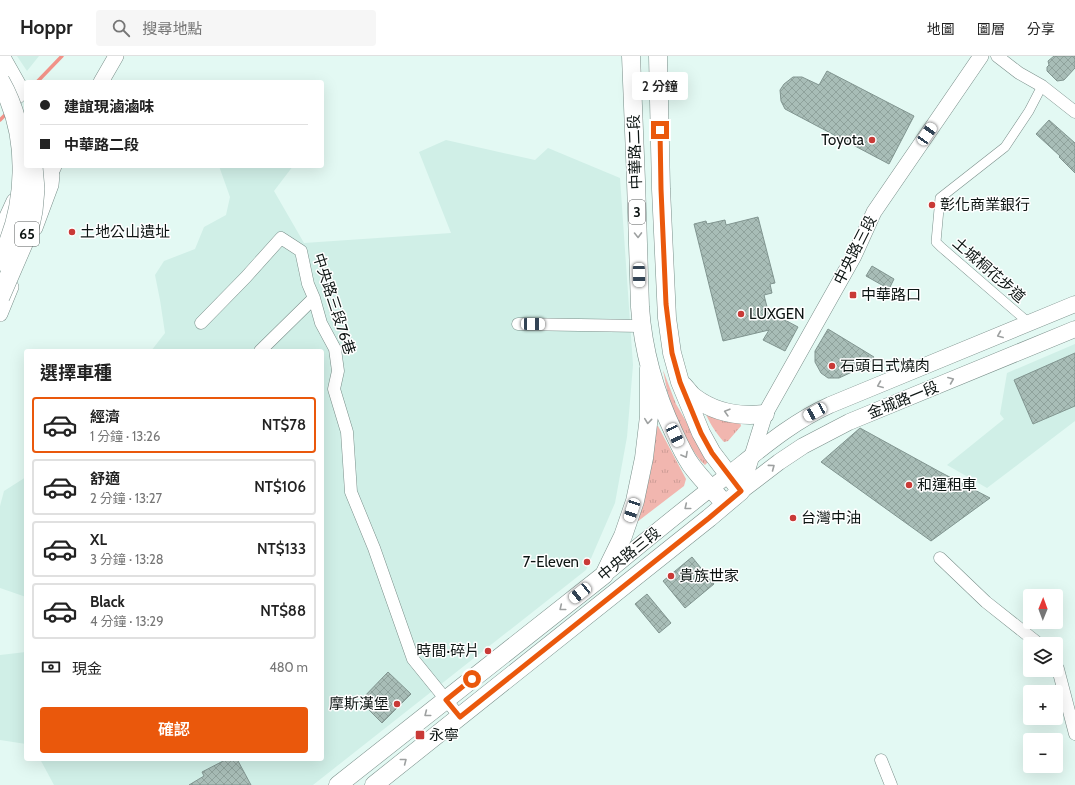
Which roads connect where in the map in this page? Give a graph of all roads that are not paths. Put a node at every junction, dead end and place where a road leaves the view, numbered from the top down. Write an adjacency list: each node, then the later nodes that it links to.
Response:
1 (4, 56): 11 (street)
2 (116, 56): 8 (street)
3 (631, 56): 30 (main road, 中華路二段 / 3, one-way to 30)
4 (658, 56): 34 (main road, 中華路二段 / 3)
5 (981, 56): 35 (street, 中央路三段)
6 (997, 56): 10 (street)
7 (0, 66): 14 (highway)
8 (102, 80)
9 (0, 81): 21 (highway, 65, bridge)
10 (1042, 86): 13 (street); 28 (street, 土城桐花步道)
11 (24, 91)
12 (0, 100): 19 (street)
13 (1075, 112)
14 (24, 120)
15 (33, 168): 23 (highway, 65, bridge)
16 (49, 168): 19 (street)
17 (51, 168): 22 (highway)
18 (52, 168): 26 (street)
19 (14, 202): 20 (street)
20 (0, 232)
21 (0, 261)
22 (0, 269)
23 (0, 297)
24 (314, 298): 27 (street, 中央路三段76巷); 32 (street); 45 (street, 中央路三段76巷)
25 (1075, 304): 28 (main road, 金城路一段)
26 (0, 314)
27 (201, 323)
28 (1029, 323): 36 (main road, 金城路一段, one-way to 36)
29 (518, 324): 30 (street)
30 (641, 326): 33 (main road, 中華路二段 / 3)
31 (1075, 329): 39 (main road, 金城路一段, one-way to 31)
32 (262, 349)
33 (649, 368): 38 (main road, 3, one-way to 38); 42 (main road, 3, one-way to 42)
34 (680, 382): 35 (main road, one-way to 34); 37 (main road, 3)
35 (765, 414): 36 (street, 中央路三段)
36 (751, 457): 37 (main road, 中央路三段); 39 (street, 中央路三段)
37 (728, 475): 38 (main road, 中央路三段); 39 (main road, 3)
38 (711, 488): 40 (main road, 3); 42 (main road, 中央路三段, one-way to 42)
39 (741, 491): 40 (main road, 中央路三段)
40 (725, 504): 46 (main road, 中央路三段)
41 (940, 558): 43 (street)
42 (604, 575): 45 (main road, 中央路三段 / 3, one-way to 45)
43 (1030, 637)
44 (1060, 677): 47 (street)
45 (446, 700): 46 (street, 中央路三段76巷); 49 (main road, 中央路三段 / 3, one-way to 49)
46 (460, 717): 50 (main road, 中央路三段, one-way to 46)
47 (1075, 734)
48 (881, 760): 51 (street)
49 (338, 785)
50 (374, 785)
51 (891, 785)

